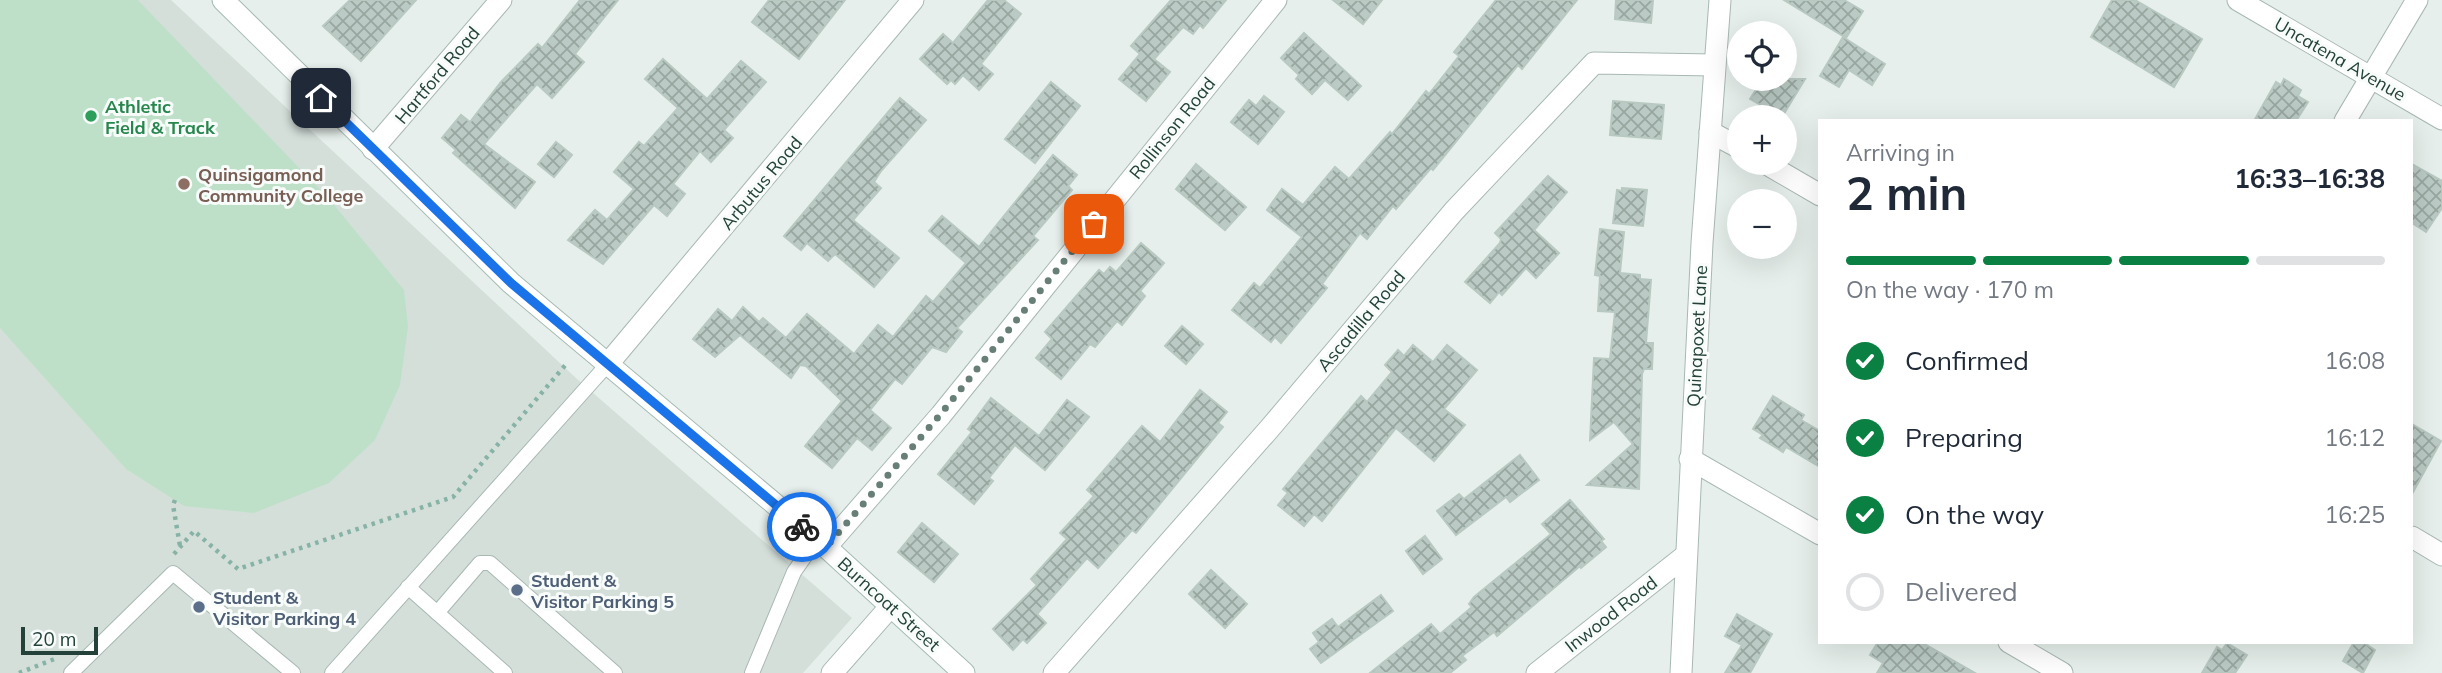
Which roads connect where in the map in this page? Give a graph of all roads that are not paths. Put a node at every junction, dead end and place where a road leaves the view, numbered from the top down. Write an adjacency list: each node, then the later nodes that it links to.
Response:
1 (222, 0): 14 (street, Burncoat Street)
2 (501, 0): 14 (street, Hartford Road)
3 (913, 0): 17 (street, Arbutus Road)
4 (1276, 0): 21 (street, Rollinson Road)
5 (1720, 0): 8 (street, Quinapoxet Lane)
6 (2238, 0): 9 (street, Uncatena Avenue)
7 (2417, 0): 9 (street)
8 (1714, 65): 12 (street, Quinapoxet Lane); 36 (street, Ascadilla Road)
9 (2370, 77): 10 (street); 11 (street, Uncatena Avenue)
10 (2346, 119)
11 (2442, 119)
12 (1710, 132): 13 (street); 18 (street, Quinapoxet Lane)
13 (1727, 141)
14 (373, 149): 17 (street, Burncoat Street)
15 (1786, 175): 16 (street)
16 (1818, 194)
17 (607, 365): 21 (street, Burncoat Street); 24 (lane)
18 (1690, 459): 19 (street); 22 (street, Quinapoxet Lane)
19 (1818, 533)
20 (2413, 538): 23 (street)
21 (821, 543): 25 (street, Burncoat Street); 33 (lane)
22 (1685, 555): 37 (street, Inwood Road); 38 (street, Quinapoxet Lane)
23 (2442, 555)
24 (408, 587): 26 (lane); 30 (lane)
25 (890, 607): 34 (street); 35 (street, Burncoat Street)
26 (437, 613): 31 (lane); 32 (lane)
27 (2012, 644): 39 (street)
28 (75, 672): 29 (lane)
29 (293, 673)
30 (332, 673)
31 (505, 673)
32 (615, 673)
33 (752, 673)
34 (832, 673)
35 (964, 673)
36 (1054, 673)
37 (1537, 673)
38 (1681, 673)
39 (2062, 673)

